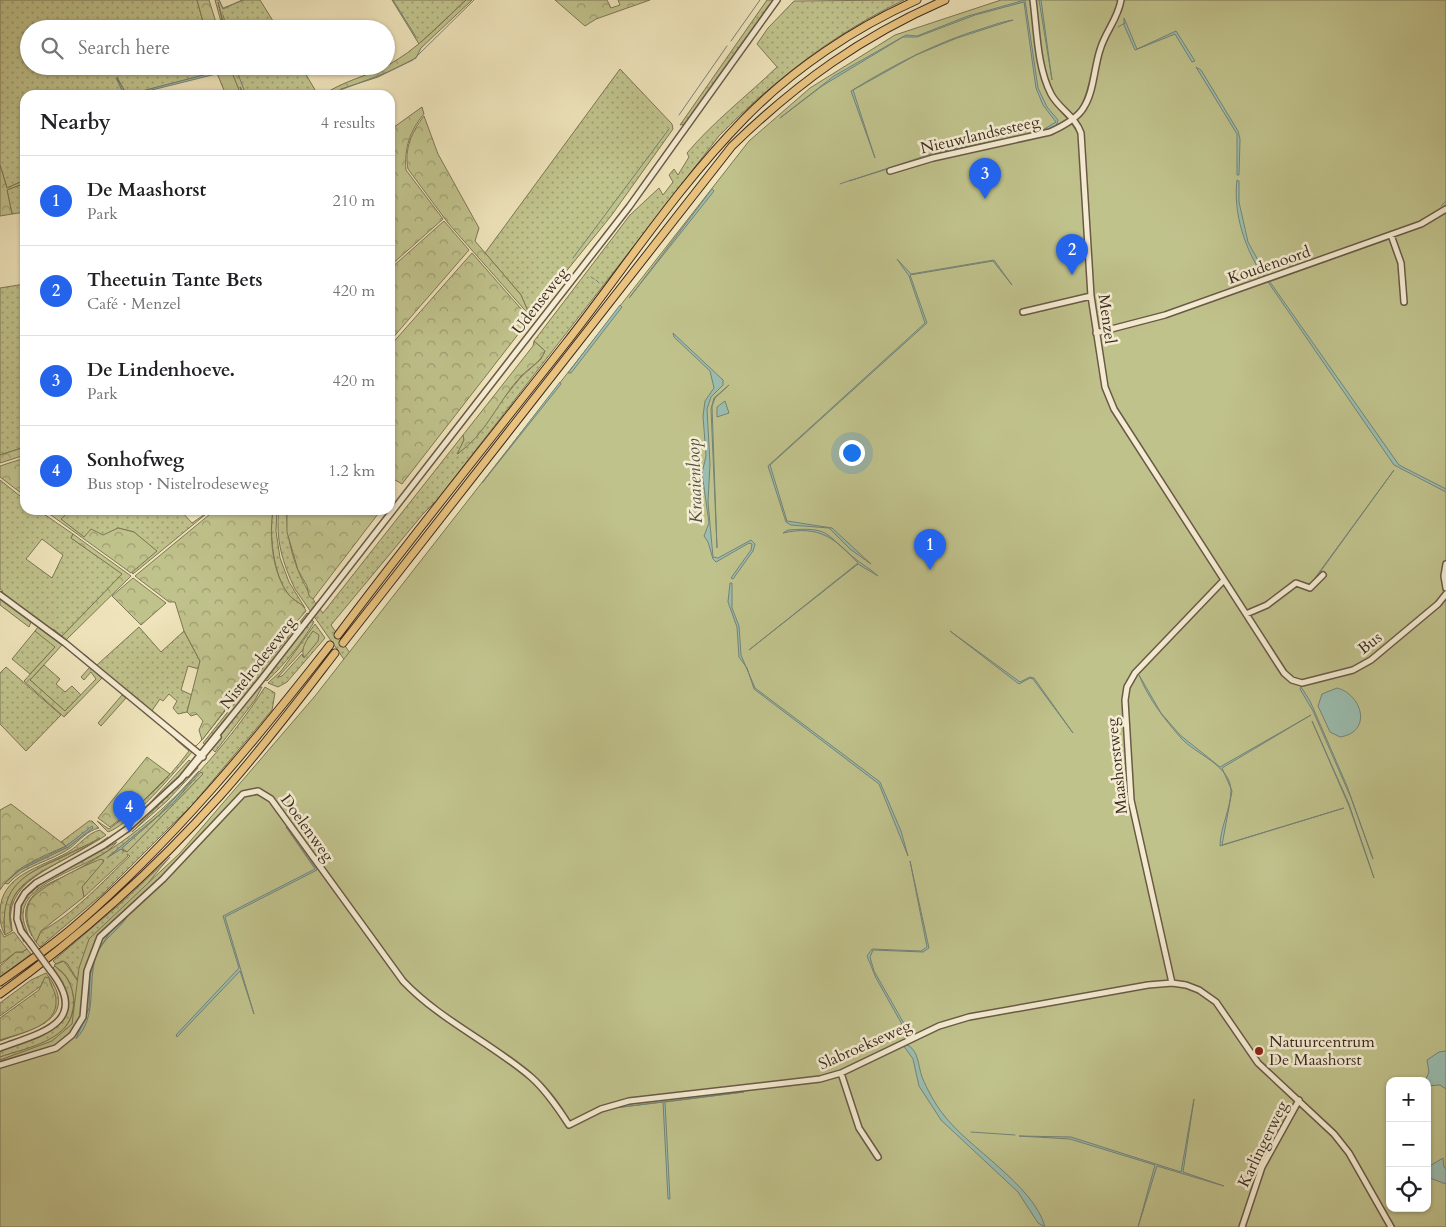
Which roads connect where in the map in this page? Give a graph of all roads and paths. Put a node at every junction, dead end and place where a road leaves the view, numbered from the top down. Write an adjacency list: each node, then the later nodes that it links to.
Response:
1 (777, 0): 14 (street, Udenseweg)
2 (917, 0): 24 (highway)
3 (945, 0): 25 (highway)
4 (1033, 0): 6 (street, Menzel)
5 (1121, 0): 6 (street)
6 (1073, 118): 7 (street, Nieuwlandsesteeg); 10 (street, Menzel)
7 (890, 171)
8 (1446, 209): 9 (street, Koudenoord)
9 (1391, 235): 11 (street); 13 (street, Koudenoord)
10 (1090, 296): 12 (street); 13 (street, Menzel)
11 (1404, 302)
12 (1023, 312)
13 (1096, 333): 18 (street, Menzel)
14 (395, 507)
15 (389, 515): 22 (street, Udenseweg)
16 (1446, 564): 19 (street)
17 (1323, 575): 23 (street)
18 (1224, 580): 23 (street, Menzel); 31 (street, Maashorstweg)
19 (1446, 588)
20 (0, 594): 29 (street)
21 (1446, 594): 28 (street, Bus)
22 (315, 610): 29 (street, Nistelrodeseweg)
23 (1246, 614): 28 (street, Menzel)
24 (338, 635)
25 (343, 643)
26 (330, 645): 30 (highway)
27 (335, 653): 32 (highway)
28 (1295, 682)
29 (201, 756): 33 (street, Nistelrodeseweg, bridge)
30 (0, 982)
31 (1172, 983): 35 (street, Slabroekseweg); 36 (street)
32 (0, 994)
33 (0, 1048)
34 (0, 1065): 37 (street, Doelenweg)
35 (841, 1072): 37 (street, Slabroekseweg); 38 (street)
36 (1299, 1100): 39 (street, Karlingerweg); 40 (street)
37 (569, 1124)
38 (878, 1157)
39 (1242, 1227)
40 (1392, 1227)

